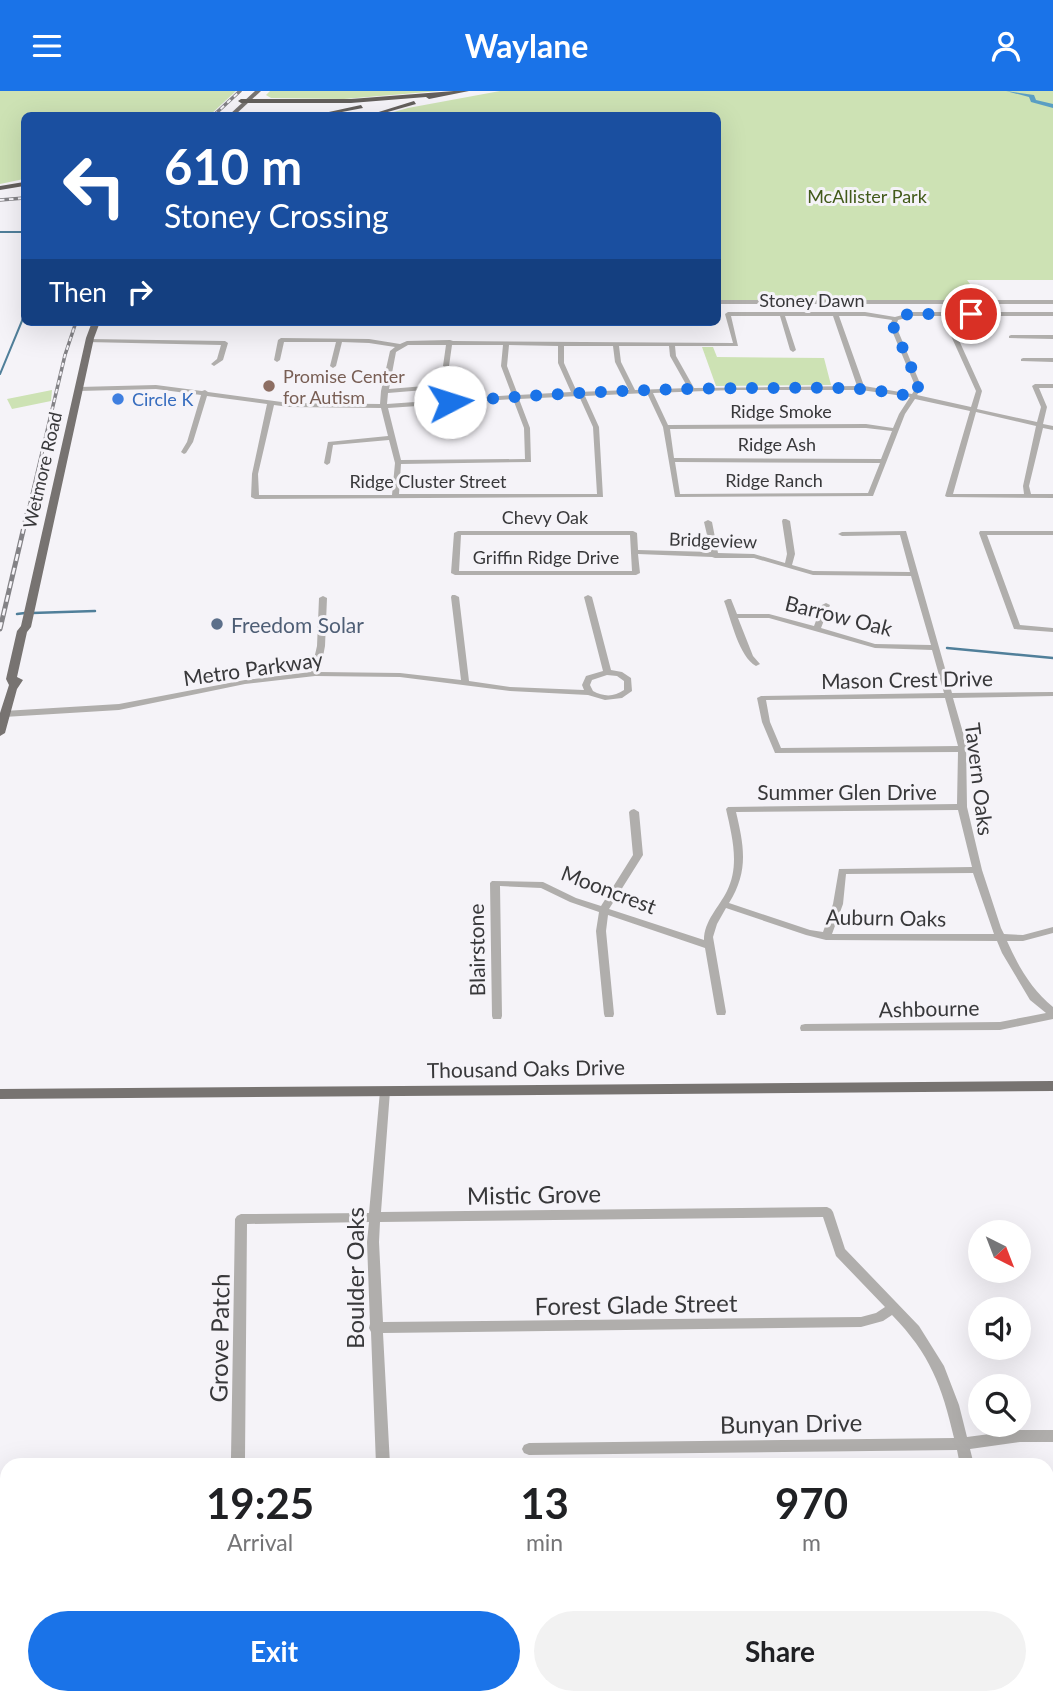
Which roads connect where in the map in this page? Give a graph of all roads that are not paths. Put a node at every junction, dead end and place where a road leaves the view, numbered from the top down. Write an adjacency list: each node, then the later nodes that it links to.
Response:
1 (453, 91): 3 (highway)
2 (467, 91): 9 (highway); 10 (highway)
3 (438, 94): 4 (highway); 8 (highway)
4 (248, 100): 5 (highway); 6 (main road); 7 (main road)
5 (296, 110)
6 (230, 112)
7 (235, 112)
8 (325, 112)
9 (337, 112)
10 (382, 112)
11 (21, 186): 12 (highway)
12 (0, 189)
13 (721, 302): 14 (street)
14 (1053, 302)
15 (782, 314): 16 (street, Stoney Dawn); 29 (street, Stoney Dawn); 31 (street)
16 (835, 314): 19 (street, Stoney Dawn); 40 (street)
17 (944, 314): 18 (street, Stoney Dawn); 19 (street, Stoney Dawn); 53 (street)
18 (1053, 314)
19 (895, 319): 49 (street)
20 (95, 326): 23 (main road, Wetmore Road)
21 (1011, 337): 22 (street)
22 (1053, 337)
23 (89, 341): 35 (street); 41 (main road, Wetmore Road)
24 (339, 341): 30 (street); 32 (street); 36 (street)
25 (450, 342): 26 (street); 30 (street); 37 (street)
26 (506, 343): 27 (street); 48 (street)
27 (561, 343): 28 (street); 47 (street)
28 (616, 344): 29 (street); 46 (street)
29 (672, 345): 42 (street)
30 (399, 346): 43 (street)
31 (793, 349)
32 (277, 360)
33 (1023, 360): 34 (street)
34 (1053, 361)
35 (214, 364)
36 (333, 366)
37 (446, 366)
38 (448, 386): 43 (street)
39 (1053, 386): 54 (street)
40 (861, 388): 42 (street); 49 (street)
41 (79, 389): 45 (street); 93 (main road, Wetmore Road)
42 (692, 390): 44 (street)
43 (384, 391): 52 (street)
44 (649, 391): 46 (street); 55 (street)
45 (205, 392): 50 (street); 60 (street)
46 (634, 392): 47 (street)
47 (578, 394): 48 (street); 67 (street, Ridge Cluster Street)
48 (515, 397): 51 (street); 62 (street)
49 (913, 397): 53 (street); 58 (street)
50 (271, 402): 52 (street); 67 (street, Ridge Cluster Street)
51 (450, 402): 52 (street); 56 (street)
52 (384, 406): 59 (street)
53 (975, 411): 54 (street); 65 (street)
54 (1040, 425): 57 (street); 65 (street)
55 (666, 427): 58 (street, Ridge Smoke); 61 (street)
56 (458, 428)
57 (1053, 428)
58 (896, 430): 63 (street)
59 (392, 438): 62 (street); 64 (street)
60 (184, 452)
61 (671, 460): 63 (street, Ridge Ash); 63 (street, Ridge Ranch)
62 (398, 461): 67 (street)
63 (884, 461)
64 (327, 463)
65 (1028, 496): 66 (street)
66 (1053, 496)
67 (395, 497)
68 (786, 521): 74 (street)
69 (708, 522): 73 (street)
70 (1053, 533): 84 (street)
71 (842, 534): 76 (street, Tavern Oaks)
72 (634, 552): 73 (street, Bridgeview); 75 (street, Griffin Ridge Drive); 75 (street, Chevy Oak)
73 (715, 556): 74 (street, Bridgeview)
74 (788, 565): 76 (street, Bridgeview)
75 (455, 573)
76 (914, 573): 85 (street, Tavern Oaks)
77 (455, 597): 89 (street)
78 (588, 597): 87 (street)
79 (323, 598): 88 (street)
80 (728, 601): 82 (street)
81 (826, 604): 83 (street)
82 (734, 616): 83 (street, Barrow Oak); 86 (street)
83 (816, 630): 85 (street, Barrow Oak)
84 (1053, 630)
85 (936, 648): 92 (street, Tavern Oaks)
86 (756, 664)
87 (607, 672): 90 (street); 90 (street)
88 (315, 674): 89 (street, Metro Parkway); 93 (street, Metro Parkway)
89 (465, 683): 90 (street, Metro Parkway)
90 (590, 693)
91 (1053, 694): 92 (street, Mason Crest Drive)
92 (949, 695): 95 (street, Tavern Oaks); 95 (street, Mason Crest Drive)
93 (4, 714): 94 (main road, Wetmore Road)
94 (0, 733)
95 (962, 749): 96 (street, Tavern Oaks)
96 (962, 807): 98 (street, Tavern Oaks); 100 (street, Summer Glen Drive)
97 (634, 812): 101 (street)
98 (977, 870): 103 (street); 104 (street, Tavern Oaks)
99 (495, 883): 101 (street, Mooncrest); 109 (street, Blairstone)
100 (723, 904): 103 (street, Auburn Oaks); 105 (street)
101 (604, 909): 105 (street, Mooncrest); 107 (street)
102 (1053, 930): 104 (street, Auburn Oaks)
103 (827, 937): 104 (street, Auburn Oaks)
104 (1000, 938): 108 (street, Tavern Oaks)
105 (708, 945): 106 (street)
106 (721, 1012)
107 (609, 1014)
108 (1053, 1014): 110 (street, Ashbourne)
109 (497, 1016)
110 (805, 1028)
111 (1053, 1086): 112 (main road, Thousand Oaks Drive)
112 (385, 1091): 113 (main road, Thousand Oaks Drive); 114 (street, Boulder Oaks)
113 (0, 1094)
114 (374, 1217): 115 (street, Mistic Grove); 116 (street, Mistic Grove); 117 (street, Boulder Oaks)
115 (241, 1219): 121 (street, Grove Patch)
116 (894, 1307): 117 (street, Forest Glade Street); 119 (street)
117 (375, 1328): 122 (street, Boulder Oaks)
118 (1053, 1436): 119 (street, Bunyan Drive)
119 (962, 1444): 120 (street, Bunyan Drive); 123 (street)
120 (529, 1449)
121 (238, 1458)
122 (383, 1458)
123 (965, 1458)

